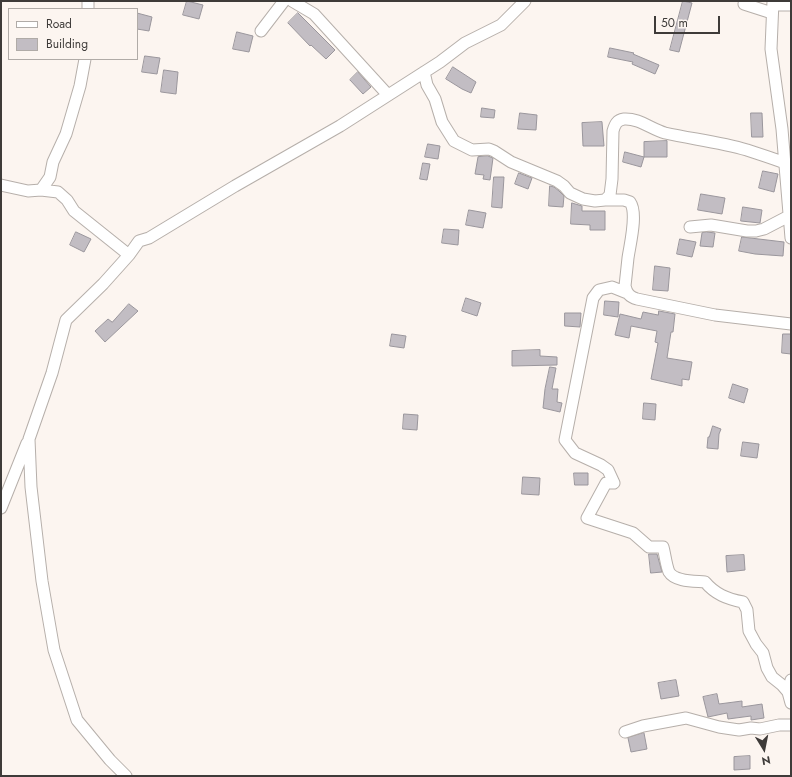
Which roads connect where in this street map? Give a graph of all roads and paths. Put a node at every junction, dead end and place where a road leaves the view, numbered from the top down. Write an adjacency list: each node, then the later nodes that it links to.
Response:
1 (284, 1): 7 (street)
2 (292, 1): 10 (street)
3 (525, 1): 9 (street)
4 (744, 4): 6 (street)
5 (791, 5): 6 (street)
6 (773, 6): 11 (street)
7 (261, 31)
8 (85, 60): 13 (street)
9 (424, 72): 10 (street); 18 (street)
10 (388, 95): 22 (street)
11 (787, 130): 12 (street)
12 (785, 163): 17 (street); 18 (street)
13 (50, 177): 15 (street); 16 (street)
14 (1, 185): 15 (street)
15 (41, 190): 16 (street)
16 (58, 192): 22 (street)
17 (789, 198): 19 (street)
18 (605, 200): 23 (street)
19 (789, 216): 20 (street); 21 (street)
20 (690, 227)
21 (791, 238)
22 (129, 255): 25 (street)
23 (627, 293): 24 (street); 28 (street)
24 (791, 324)
25 (29, 439): 26 (street); 31 (street)
26 (1, 508)
27 (791, 680): 28 (street)
28 (789, 697)
29 (791, 725): 30 (street)
30 (625, 732)
31 (126, 776)

